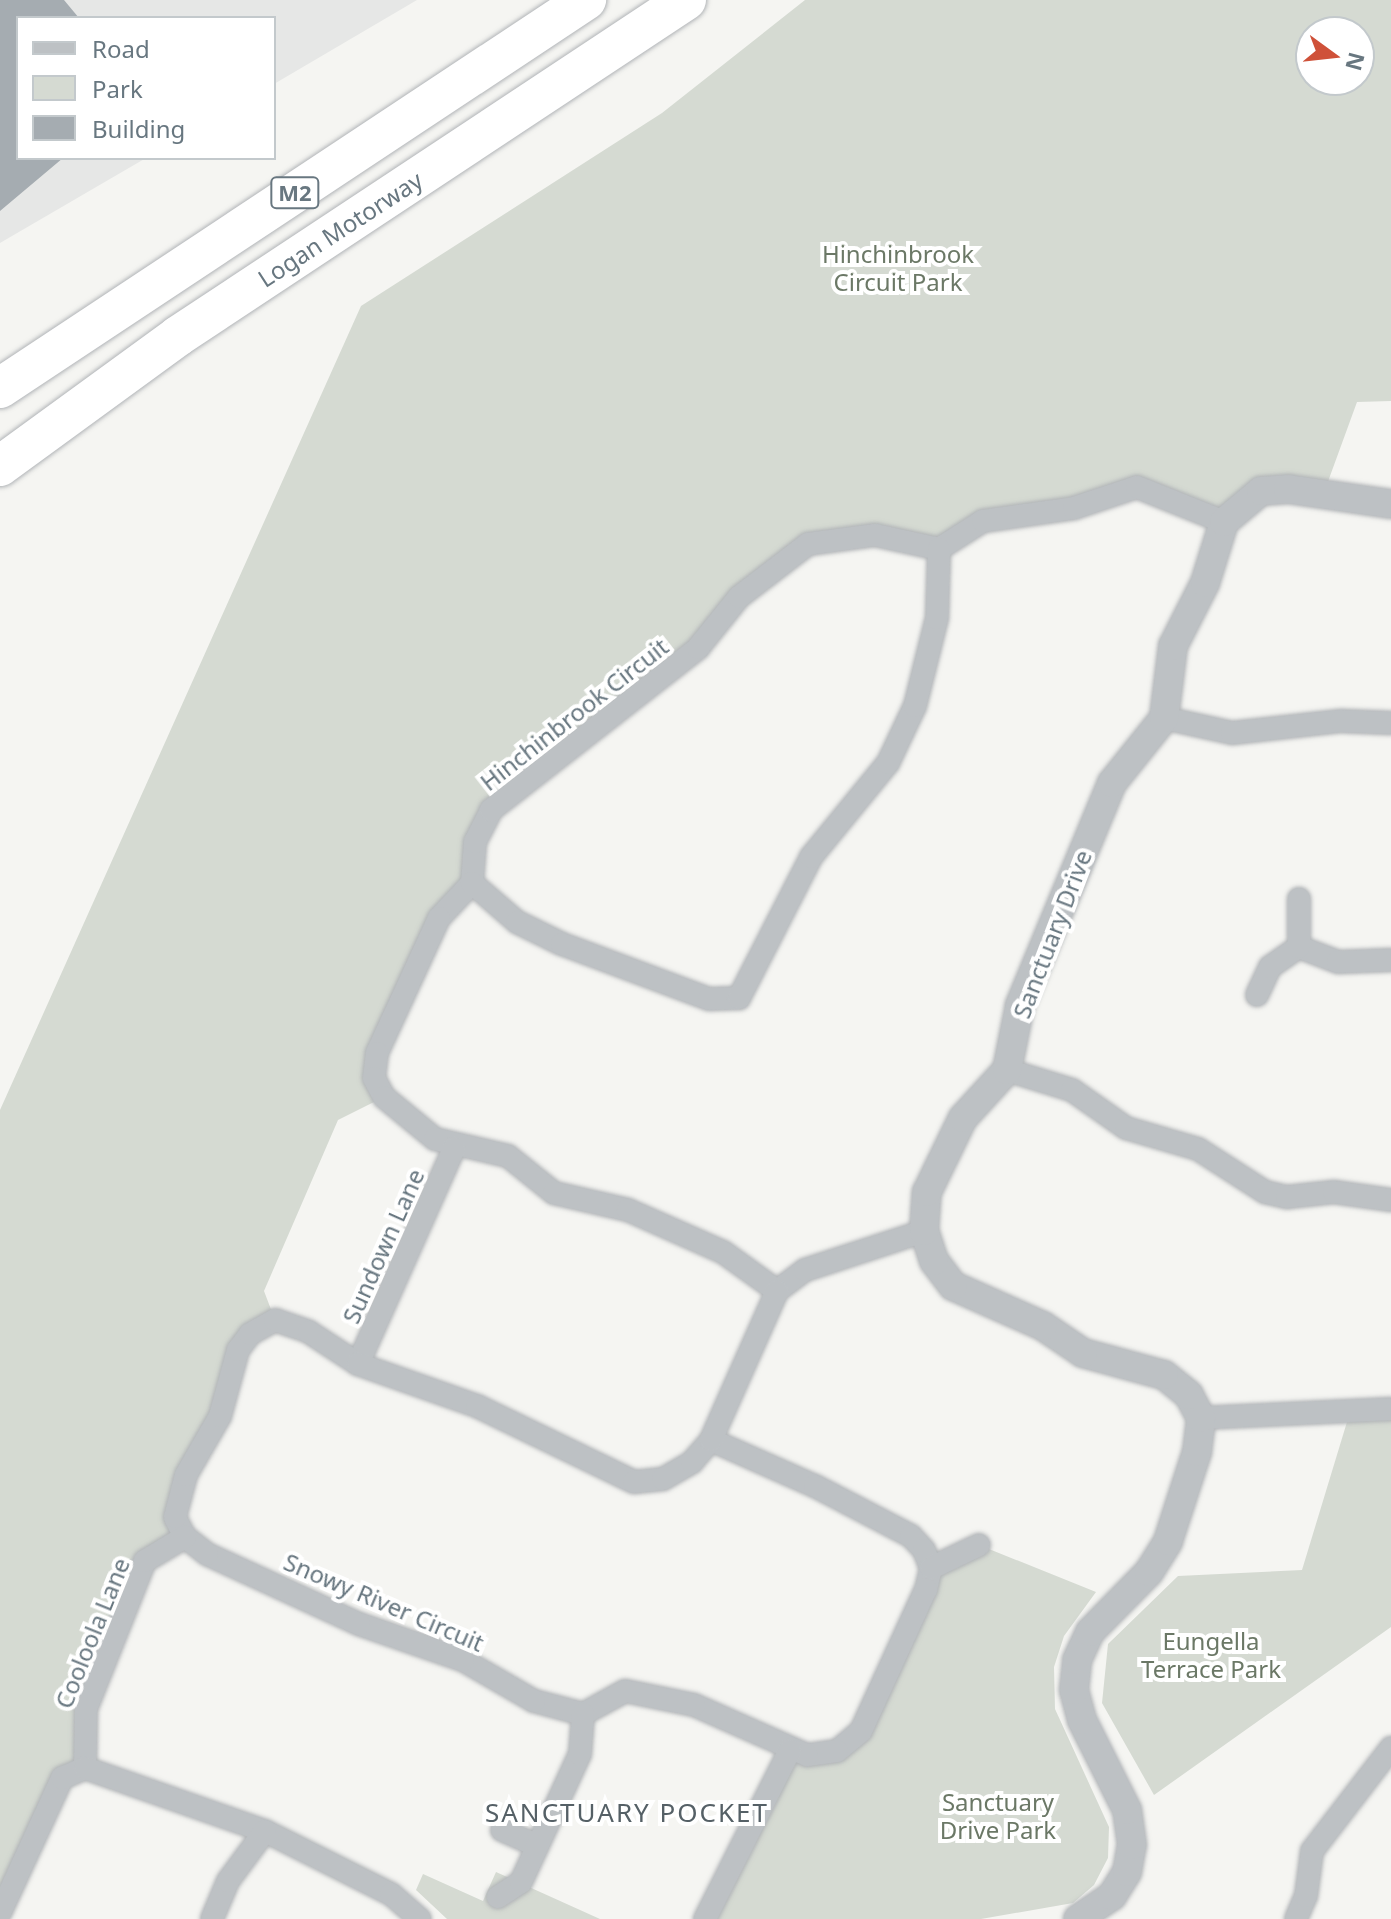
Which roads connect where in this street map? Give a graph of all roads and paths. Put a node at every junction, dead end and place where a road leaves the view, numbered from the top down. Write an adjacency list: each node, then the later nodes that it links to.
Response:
1 (586, 0): 3 (highway, M2)
2 (686, 0): 6 (highway, Logan Motorway / M2)
3 (56, 348): 4 (highway); 5 (highway, M2)
4 (0, 365)
5 (0, 388)
6 (52, 426): 7 (highway, Logan Motorway / M2); 8 (highway)
7 (0, 466)
8 (0, 493)
9 (1391, 504): 10 (street)
10 (1224, 522): 11 (street); 12 (street)
11 (939, 549): 14 (street, Hinchinbrook Circuit); 14 (street)
12 (1164, 718): 13 (street); 19 (street, Sanctuary Drive)
13 (1391, 723)
14 (472, 883): 20 (street)
15 (1299, 899): 16 (street)
16 (1299, 947): 17 (street); 18 (street)
17 (1391, 960)
18 (1257, 995)
19 (1007, 1070): 21 (street); 22 (street)
20 (454, 1148): 23 (street); 24 (street, Sundown Lane)
21 (1391, 1200)
22 (924, 1231): 23 (street); 26 (street)
23 (777, 1291): 27 (street)
24 (358, 1364): 27 (street); 28 (street)
25 (1391, 1409): 26 (street)
26 (1201, 1418): 43 (street)
27 (711, 1440): 30 (street)
28 (185, 1537): 31 (street, Snowy River Circuit); 34 (street, Cooloola Lane)
29 (979, 1545): 30 (street)
30 (931, 1568): 33 (street)
31 (583, 1714): 33 (street); 37 (street)
32 (1391, 1748): 44 (street)
33 (790, 1750): 40 (street)
34 (85, 1768): 36 (street); 39 (street)
35 (502, 1830): 37 (street)
36 (265, 1831): 41 (street); 42 (street)
37 (538, 1846): 38 (street)
38 (498, 1897)
39 (0, 1913)
40 (714, 1916)
41 (212, 1919)
42 (420, 1919)
43 (1078, 1919)
44 (1296, 1919)

